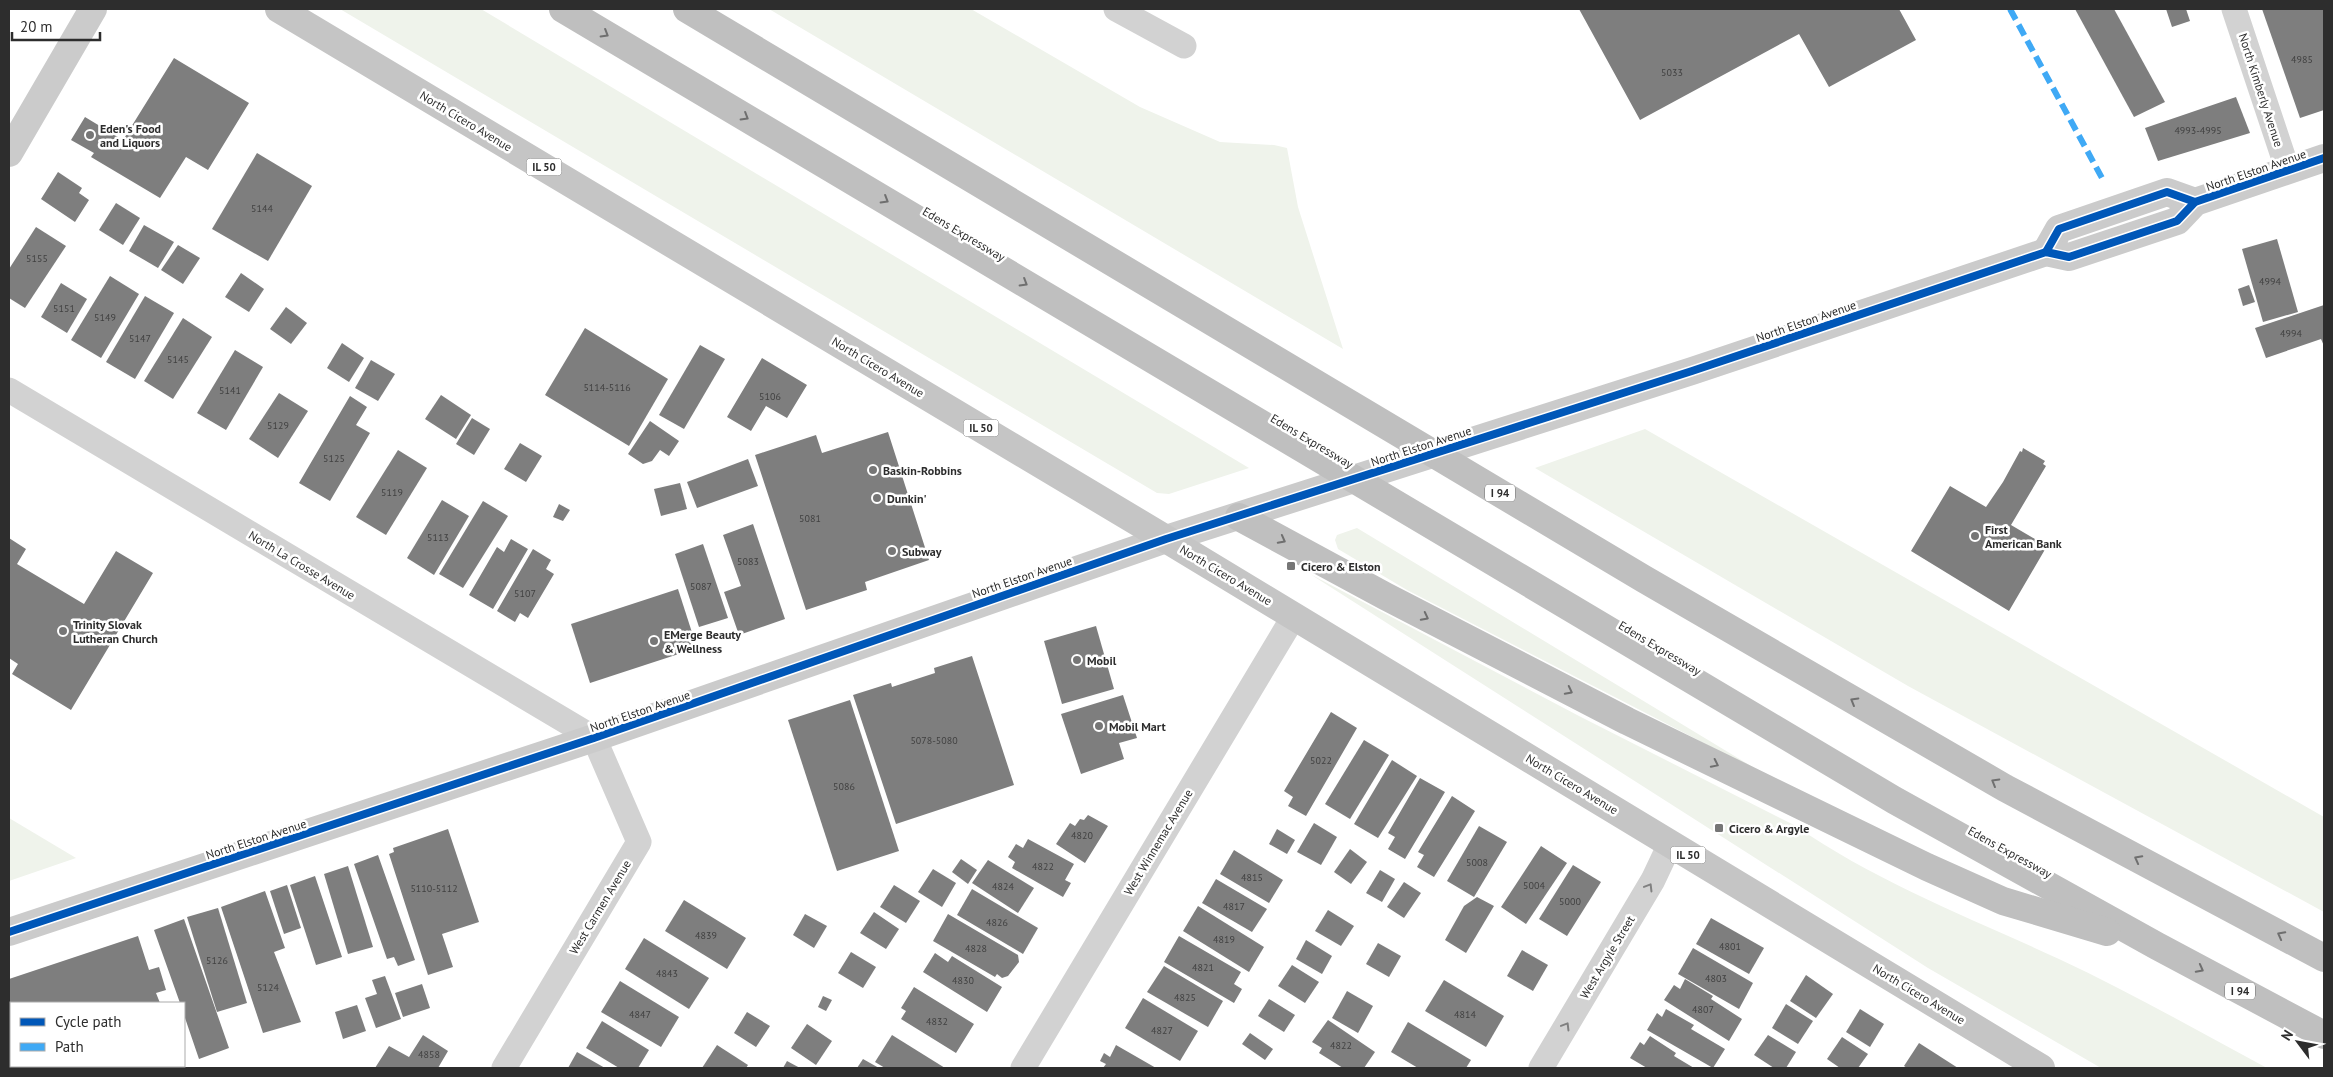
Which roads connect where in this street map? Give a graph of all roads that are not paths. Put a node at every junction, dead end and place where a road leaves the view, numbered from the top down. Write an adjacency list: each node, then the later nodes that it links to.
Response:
1 (93, 9): 8 (main road)
2 (279, 9): 13 (main road, North Cicero Avenue / IL 50)
3 (564, 9): 18 (highway, Edens Expressway / I 94, one-way to 18)
4 (686, 9): 19 (highway, I 94, one-way to 4)
5 (1116, 9): 7 (street)
6 (2234, 9): 10 (street, North Kimberly Avenue)
7 (1184, 46)
8 (9, 153)
9 (2324, 158): 10 (main road, North Elston Avenue)
10 (2288, 171): 12 (main road, North Elston Avenue)
11 (9, 390): 15 (street, North La Crosse Avenue)
12 (1239, 517): 13 (main road, North Elston Avenue); 18 (highway, one-way to 18)
13 (1166, 539): 14 (main road, North Cicero Avenue / IL 50); 15 (main road, North Elston Avenue)
14 (1294, 616): 16 (main road, North Cicero Avenue / IL 50); 22 (street, West Winnemac Avenue)
15 (594, 738): 17 (main road, North Elston Avenue); 21 (street, West Carmen Avenue)
16 (1670, 844): 23 (street, West Argyle Street, one-way to 16); 24 (main road, North Cicero Avenue / IL 50)
17 (9, 932)
18 (2156, 946): 20 (highway, Edens Expressway / I 94, one-way to 20)
19 (2324, 958)
20 (2324, 1035)
21 (504, 1068)
22 (1023, 1068)
23 (1541, 1068)
24 (2041, 1068)

